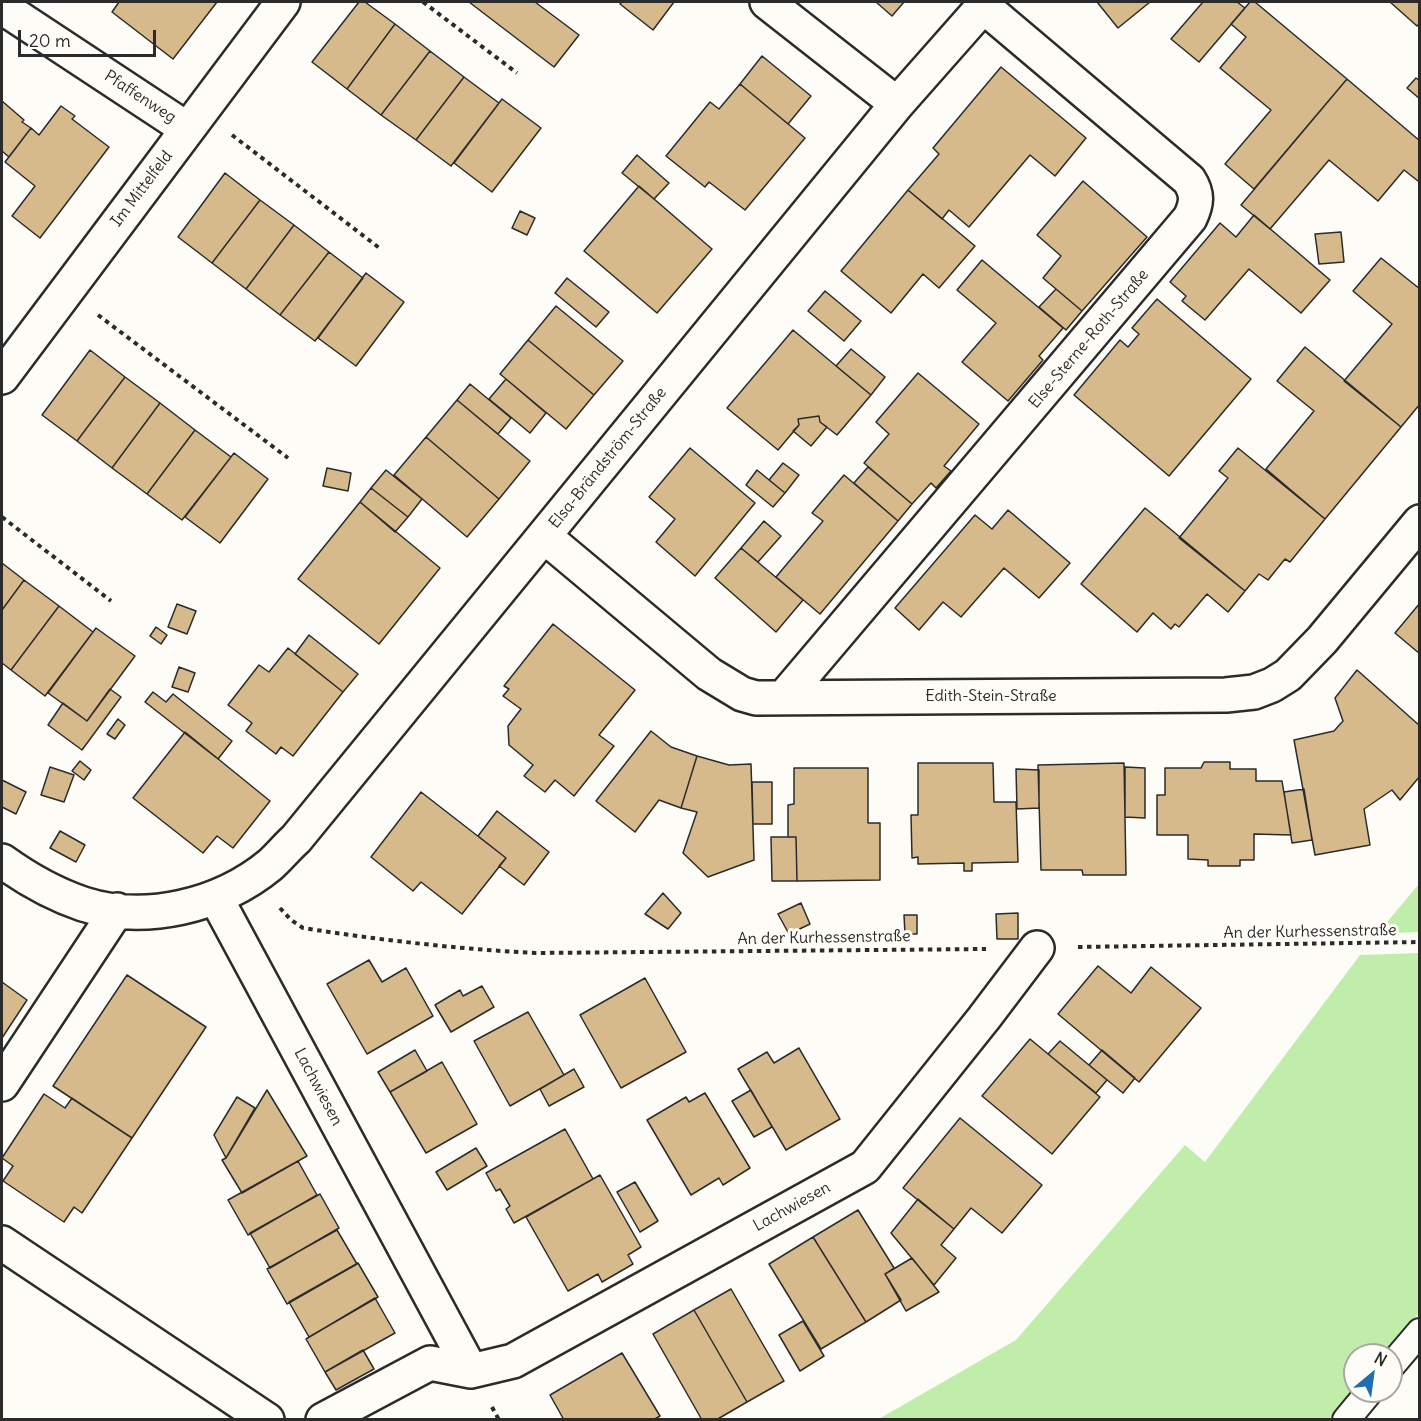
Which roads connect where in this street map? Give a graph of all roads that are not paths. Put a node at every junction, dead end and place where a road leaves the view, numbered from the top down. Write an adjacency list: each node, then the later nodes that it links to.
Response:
1 (283, 2): 6 (street, Im Mittelfeld)
2 (767, 2): 5 (street)
3 (985, 4): 5 (street, Elsa-Brändström-Straße); 10 (street, Else-Sterne-Roth-Straße)
4 (2, 7): 6 (street, Pfaffenweg)
5 (897, 104): 9 (street, Elsa-Brändström-Straße)
6 (194, 120): 7 (street, Im Mittelfeld)
7 (2, 377)
8 (1419, 522): 10 (street, Edith-Stein-Straße)
9 (544, 536): 10 (street, Edith-Stein-Straße); 12 (street, Elsa-Brändström-Straße)
10 (785, 696)
11 (2, 861): 13 (street, Elsa-Brändström-Straße)
12 (216, 898): 13 (street, Elsa-Brändström-Straße); 19 (street, Lachwiesen)
13 (117, 910): 15 (street)
14 (1037, 948): 19 (street, Lachwiesen)
15 (2, 1084)
16 (2, 1243): 21 (street)
17 (1419, 1332): 18 (lane)
18 (1403, 1351)
19 (471, 1371): 22 (street, Lachwiesen)
20 (1360, 1403): 23 (lane)
21 (267, 1419)
22 (324, 1419)
23 (1346, 1419)

